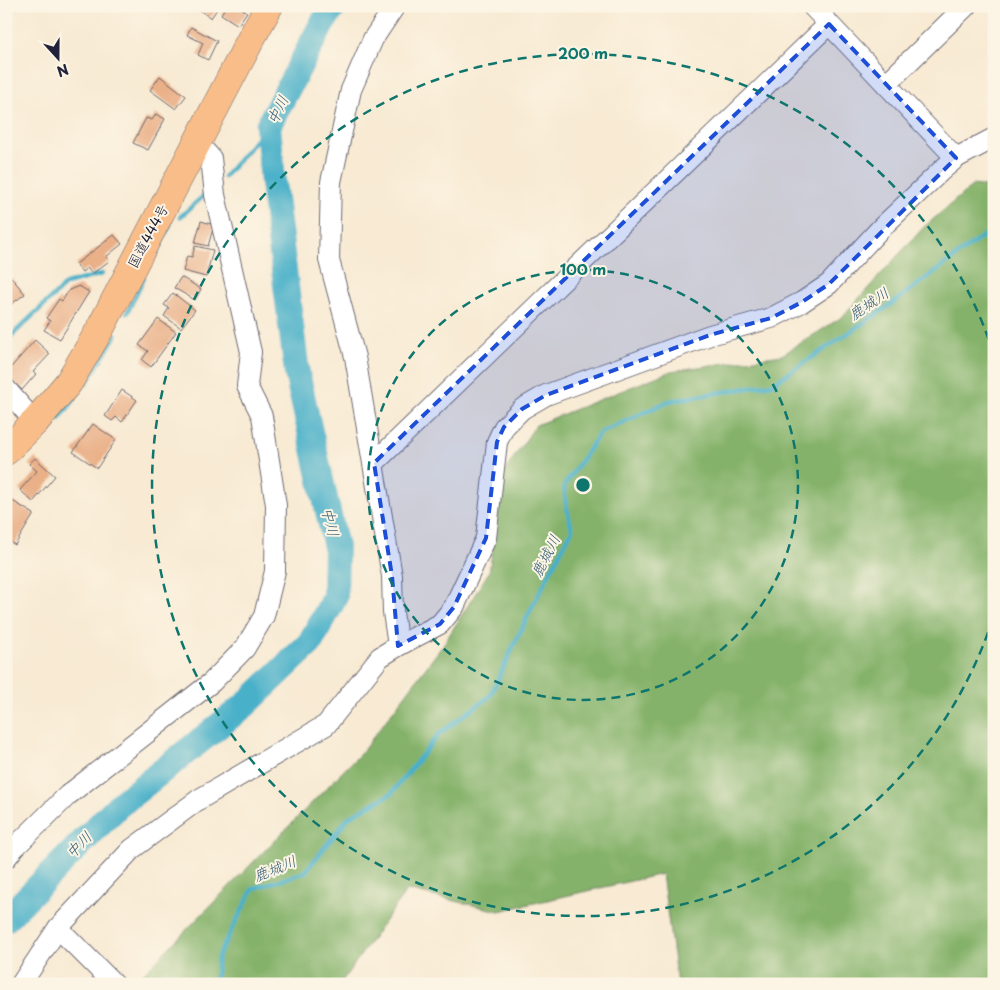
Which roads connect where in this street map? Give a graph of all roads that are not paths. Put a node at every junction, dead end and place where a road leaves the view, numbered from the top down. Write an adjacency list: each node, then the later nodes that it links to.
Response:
1 (270, 6): 8 (highway, 国道444号)
2 (395, 6): 13 (street)
3 (812, 6): 5 (street)
4 (966, 6): 6 (street)
5 (829, 24): 6 (street); 13 (street)
6 (886, 84): 9 (street)
7 (994, 138): 9 (street)
8 (197, 142): 11 (highway, 国道444号); 15 (street)
9 (956, 158): 14 (street)
10 (6, 389): 11 (street)
11 (35, 422): 12 (highway, 国道444号)
12 (6, 451)
13 (374, 463): 14 (street)
14 (398, 646): 16 (street)
15 (6, 858)
16 (58, 928): 17 (street); 18 (street)
17 (21, 984)
18 (114, 984)

